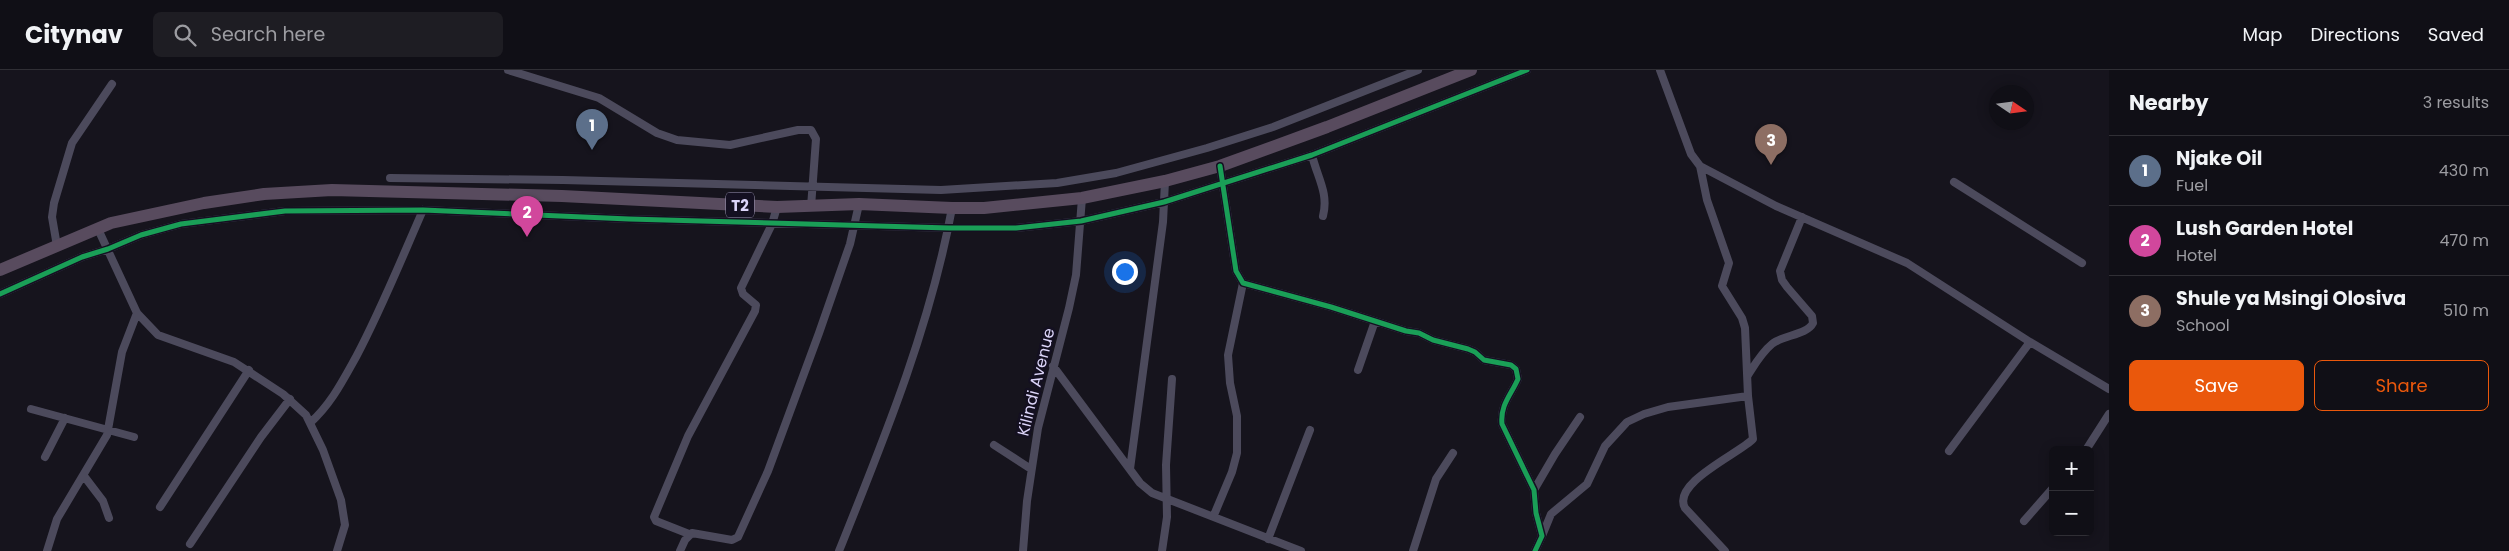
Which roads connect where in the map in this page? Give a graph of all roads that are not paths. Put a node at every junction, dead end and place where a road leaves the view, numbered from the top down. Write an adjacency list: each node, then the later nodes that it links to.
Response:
1 (508, 70): 14 (street)
2 (1418, 70): 14 (street)
3 (1471, 70): 8 (highway, T2)
4 (1527, 70): 7 (street)
5 (1660, 70): 9 (street)
6 (112, 84): 29 (street)
7 (1312, 155): 13 (street); 22 (street)
8 (1220, 166): 11 (highway, T2); 13 (street)
9 (1700, 166): 23 (street); 41 (street)
10 (390, 178): 14 (street)
11 (1165, 181): 15 (highway, T2); 16 (street)
12 (1954, 182): 31 (street)
13 (1224, 184): 16 (street); 33 (street)
14 (811, 186): 19 (street)
15 (1082, 198): 20 (highway, T2); 24 (street, Kilindi Avenue)
16 (1164, 202): 24 (street); 60 (street)
17 (859, 204): 19 (highway, T2); 20 (highway, T2); 26 (street)
18 (777, 207): 19 (highway, T2); 25 (street); 27 (highway, T2)
19 (811, 207)
20 (952, 208): 28 (street)
21 (423, 210): 25 (street); 30 (street); 50 (street)
22 (1323, 216)
23 (1802, 217): 37 (street); 41 (street)
24 (1081, 221): 28 (street); 38 (street, Kilindi Avenue)
25 (772, 224): 26 (street); 69 (street)
26 (855, 226): 28 (street); 69 (street)
27 (98, 228): 29 (highway, T2); 30 (street)
28 (949, 228): 76 (street)
29 (57, 246): 32 (highway, T2)
30 (108, 249): 34 (street); 35 (street)
31 (2082, 263)
32 (0, 270)
33 (1243, 282): 36 (street); 66 (street)
34 (0, 294)
35 (137, 312): 39 (street); 52 (street)
36 (1375, 321): 40 (street); 62 (street)
37 (2030, 342): 43 (street); 56 (street)
38 (1053, 366): 59 (street, Kilindi Avenue); 60 (street)
39 (249, 370): 45 (street); 65 (street)
40 (1358, 370)
41 (1748, 375): 44 (street)
42 (1172, 379): 64 (street)
43 (2109, 389)
44 (1748, 396): 70 (street); 82 (street)
45 (290, 399): 50 (street); 72 (street)
46 (31, 409): 49 (street)
47 (2109, 414): 55 (street)
48 (1580, 417): 62 (street)
49 (65, 418): 52 (street); 58 (street)
50 (310, 423): 74 (street)
51 (1310, 430): 71 (street)
52 (108, 432): 53 (street); 61 (street)
53 (134, 437)
54 (994, 445): 59 (street)
55 (2089, 446)
56 (1949, 451)
57 (1454, 453): 80 (street)
58 (45, 457)
59 (1031, 469): 77 (street, Kilindi Avenue)
60 (1130, 469): 64 (street)
61 (84, 476): 67 (street); 73 (street)
62 (1534, 490): 70 (street)
63 (2050, 491): 68 (street)
64 (1166, 498): 66 (street); 78 (street)
65 (160, 507)
66 (1214, 516): 71 (street)
67 (109, 518)
68 (2024, 521)
69 (689, 534): 75 (street)
70 (1542, 536): 81 (street)
71 (1268, 539): 79 (street)
72 (190, 544)
73 (47, 551)
74 (337, 551)
75 (680, 551)
76 (840, 551)
77 (1023, 551)
78 (1162, 551)
79 (1301, 551)
80 (1413, 551)
81 (1535, 551)
82 (1725, 551)

